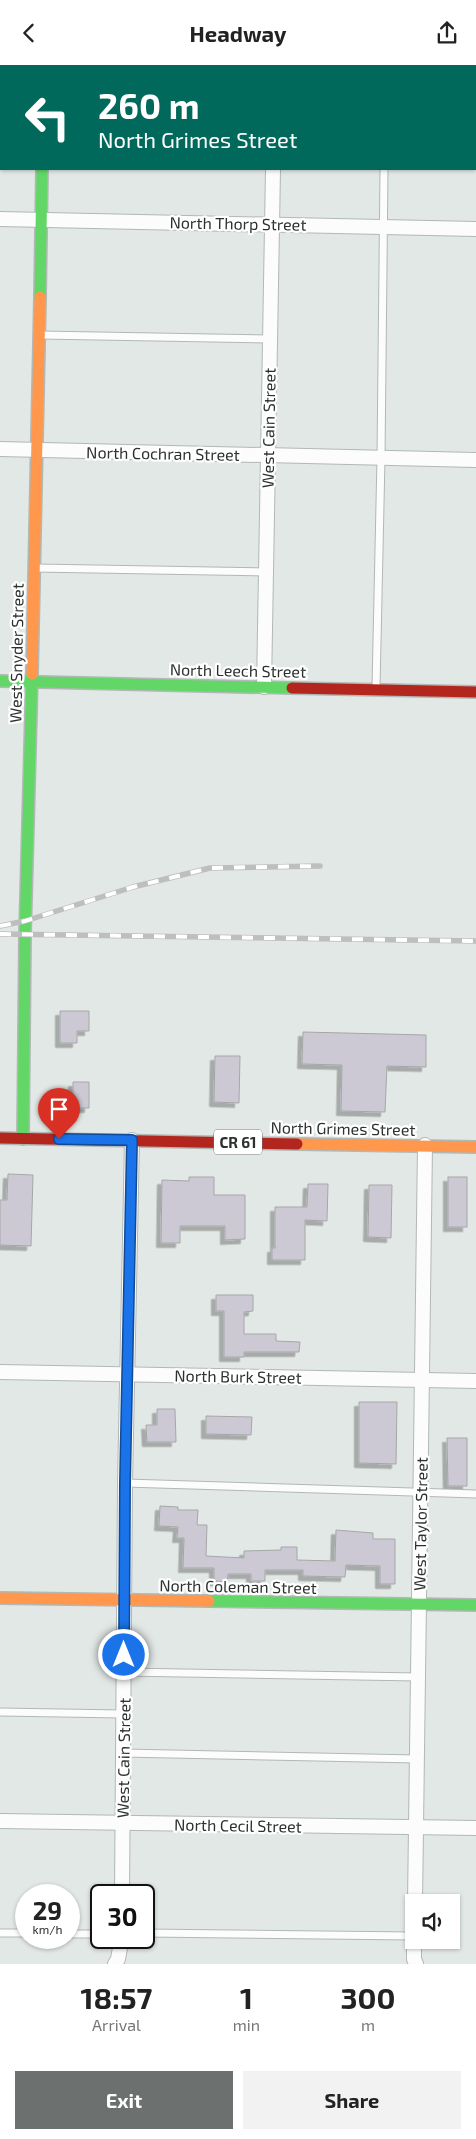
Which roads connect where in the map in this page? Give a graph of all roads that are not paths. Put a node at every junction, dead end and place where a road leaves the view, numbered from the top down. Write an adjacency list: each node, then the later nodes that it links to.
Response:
1 (42, 170): 5 (street, West Snyder Street)
2 (273, 170): 6 (street, West Cain Street)
3 (384, 170): 7 (lane)
4 (0, 219): 5 (street, North Thorp Street)
5 (41, 220): 6 (street, North Thorp Street); 9 (street, West Snyder Street)
6 (272, 223): 7 (street, North Thorp Street); 10 (street, West Cain Street)
7 (383, 226): 8 (street, North Thorp Street); 14 (lane)
8 (476, 229)
9 (39, 335): 10 (lane); 12 (street, West Snyder Street)
10 (269, 339): 13 (street, West Cain Street)
11 (0, 449): 12 (street, North Cochran Street)
12 (37, 450): 13 (street, North Cochran Street); 16 (street, West Snyder Street)
13 (267, 456): 14 (street, North Cochran Street); 17 (street, West Cain Street)
14 (381, 458): 15 (street, North Cochran Street); 21 (lane)
15 (476, 460)
16 (34, 568): 17 (lane); 19 (street, West Snyder Street)
17 (265, 572): 20 (street, West Cain Street)
18 (0, 681): 19 (street, North Leech Street)
19 (32, 682): 20 (street, North Leech Street); 24 (street, West Snyder Street)
20 (264, 687): 21 (street, North Leech Street)
21 (376, 689): 22 (street, North Leech Street)
22 (476, 692)
23 (0, 1139): 24 (street, North Grimes Street / CR 61)
24 (23, 1139): 25 (street, North Grimes Street / CR 61)
25 (132, 1140): 26 (street, North Grimes Street / CR 61); 29 (street, West Cain Street)
26 (425, 1145): 27 (street, North Grimes Street / CR 61); 30 (street, West Taylor Street)
27 (476, 1147)
28 (0, 1372): 29 (street, North Burk Street)
29 (127, 1375): 30 (street, North Burk Street); 32 (street, West Cain Street)
30 (422, 1380): 31 (street, North Burk Street); 33 (street, West Taylor Street)
31 (476, 1381)
32 (125, 1483): 33 (lane); 36 (street, West Cain Street)
33 (421, 1492): 34 (lane); 37 (street, West Taylor Street)
34 (476, 1494)
35 (0, 1599): 36 (street, North Coleman Street)
36 (124, 1601): 37 (street, North Coleman Street); 39 (street, West Cain Street)
37 (419, 1604): 38 (street, North Coleman Street); 40 (street, West Taylor Street)
38 (476, 1605)
39 (124, 1673): 40 (lane); 42 (street, West Cain Street)
40 (418, 1677): 44 (street, West Taylor Street)
41 (0, 1712): 42 (lane)
42 (123, 1714): 43 (street, West Cain Street)
43 (122, 1753): 44 (lane); 46 (street, West Cain Street)
44 (417, 1759): 47 (street, West Taylor Street)
45 (0, 1821): 46 (street, North Cecil Street)
46 (122, 1823): 47 (street, North Cecil Street); 49 (street, West Cain Street)
47 (416, 1827): 48 (street, North Cecil Street); 50 (street, West Taylor Street)
48 (476, 1828)
49 (122, 1884)
50 (415, 1894)
51 (0, 1933): 52 (lane)
52 (15, 1933)
53 (155, 1933): 54 (lane)
54 (405, 1938)
55 (119, 1949): 57 (street)
56 (414, 1949): 58 (street)
57 (116, 1964)
58 (416, 1964)

